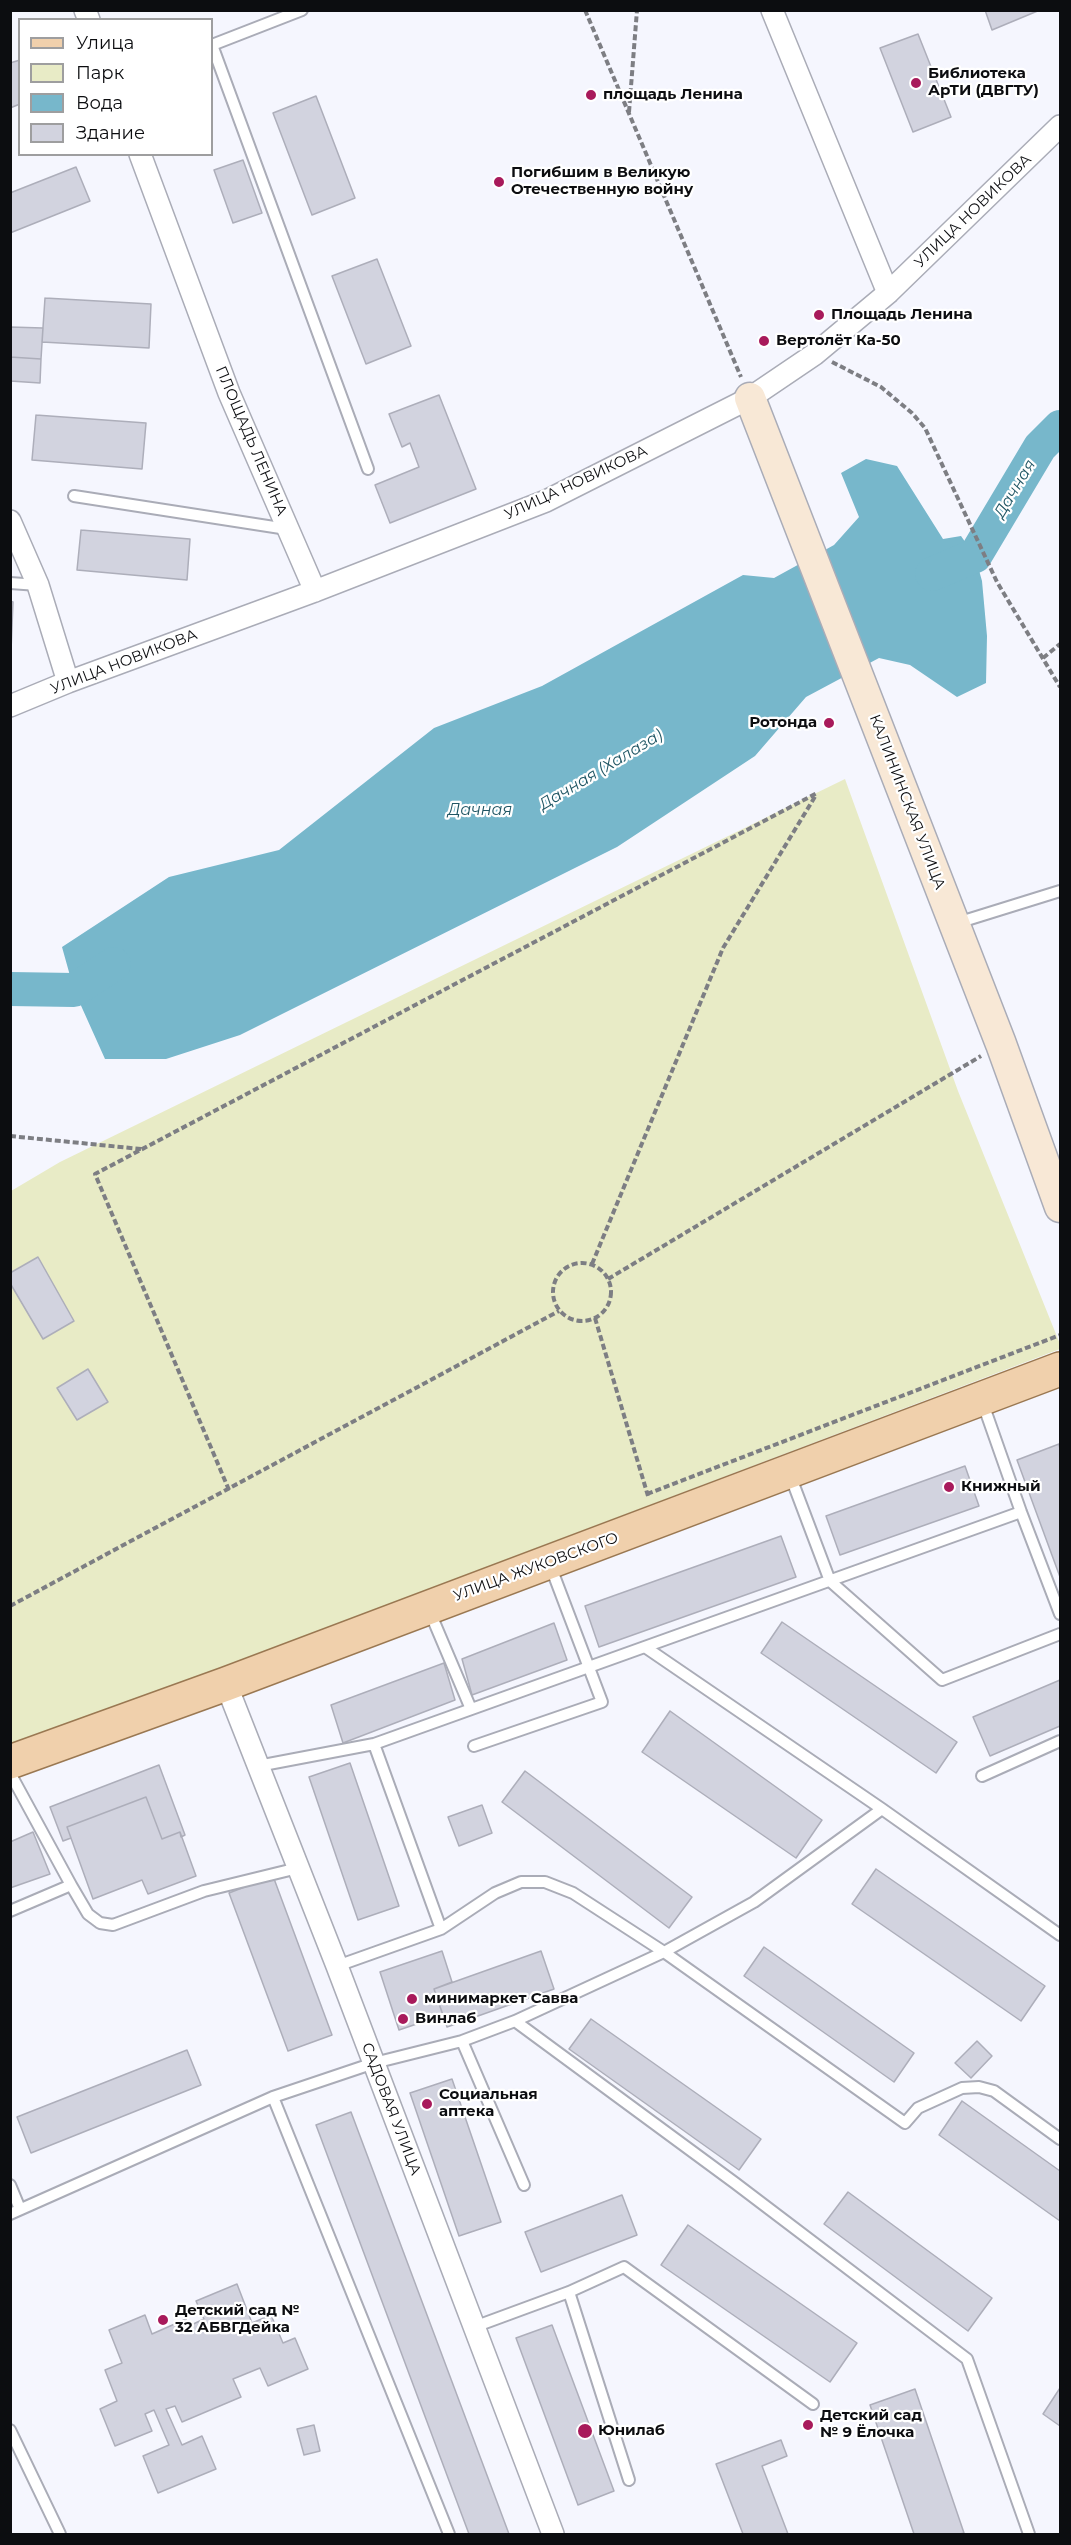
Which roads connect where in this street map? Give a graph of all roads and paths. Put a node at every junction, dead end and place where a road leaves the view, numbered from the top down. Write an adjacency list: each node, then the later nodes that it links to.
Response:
1 (302, 10): 5 (lane)
2 (585, 10): 7 (path)
3 (637, 10): 7 (path)
4 (772, 10): 10 (street)
5 (213, 45)
6 (213, 48): 13 (lane)
7 (629, 113): 12 (path)
8 (1060, 126): 10 (street, УЛИЦА НОВИКОВА)
9 (141, 156): 16 (street, ПЛОЩАДЬ ЛЕНИНА)
10 (888, 293): 11 (street, УЛИЦА НОВИКОВА)
11 (815, 354): 12 (street, УЛИЦА НОВИКОВА); 21 (path)
12 (750, 398): 19 (street, УЛИЦА НОВИКОВА); 26 (street, КАЛИНИНСКАЯ УЛИЦА)
13 (369, 469)
14 (74, 496): 16 (lane)
15 (12, 527): 18 (street)
16 (288, 529): 19 (street, ПЛОЩАДЬ ЛЕНИНА)
17 (10, 583): 18 (lane)
18 (39, 585): 22 (street)
19 (315, 591): 22 (street, УЛИЦА НОВИКОВА)
20 (1060, 644): 21 (path)
21 (1043, 658): 23 (path)
22 (68, 682): 24 (street, УЛИЦА НОВИКОВА)
23 (1060, 687)
24 (10, 706)
25 (1060, 891): 26 (lane)
26 (954, 924): 27 (street, КАЛИНИНСКАЯ УЛИЦА)
27 (1001, 1044): 30 (street, КАЛИНИНСКАЯ УЛИЦА); 32 (path)
28 (10, 1136): 29 (path)
29 (142, 1149): 31 (path); 39 (path)
30 (1060, 1207)
31 (592, 1264): 32 (path); 33 (path)
32 (608, 1279): 34 (path)
33 (559, 1311): 34 (path); 39 (path)
34 (595, 1318): 40 (path)
35 (1060, 1335): 40 (path)
36 (1060, 1369): 37 (main road, УЛИЦА ЖУКОВСКОГО)
37 (981, 1398): 38 (main road, УЛИЦА ЖУКОВСКОГО); 41 (lane)
38 (789, 1472): 40 (main road, УЛИЦА ЖУКОВСКОГО); 43 (lane)
39 (229, 1490): 44 (path)
40 (653, 1507): 42 (main road, УЛИЦА ЖУКОВСКОГО)
41 (1021, 1512): 43 (lane); 46 (lane)
42 (549, 1562): 45 (main road, УЛИЦА ЖУКОВСКОГО); 49 (lane)
43 (830, 1581): 47 (lane); 48 (lane)
44 (10, 1606)
45 (428, 1607): 50 (main road, УЛИЦА ЖУКОВСКОГО); 51 (lane)
46 (1060, 1614)
47 (1060, 1634)
48 (645, 1647): 49 (lane); 59 (lane)
49 (588, 1668): 51 (lane); 54 (lane)
50 (226, 1684): 55 (main road, УЛИЦА ЖУКОВСКОГО); 56 (street, САДОВАЯ УЛИЦА)
51 (471, 1709): 53 (lane)
52 (1060, 1741): 58 (lane)
53 (374, 1744): 56 (lane); 63 (lane)
54 (474, 1746)
55 (10, 1762)
56 (258, 1766): 60 (street, САДОВАЯ УЛИЦА)
57 (10, 1773): 61 (lane)
58 (982, 1776)
59 (882, 1809): 64 (lane); 65 (lane)
60 (298, 1868): 61 (lane); 66 (street, САДОВАЯ УЛИЦА)
61 (71, 1885): 62 (lane)
62 (10, 1911)
63 (441, 1929): 65 (lane); 66 (lane)
64 (1060, 1935)
65 (664, 1952): 67 (lane); 71 (lane)
66 (337, 1966): 69 (street, САДОВАЯ УЛИЦА)
67 (515, 2021): 68 (lane); 83 (lane)
68 (462, 2041): 69 (lane); 73 (lane)
69 (374, 2063): 70 (lane); 76 (street, САДОВАЯ УЛИЦА)
70 (273, 2097): 74 (lane); 81 (lane)
71 (1060, 2139)
72 (10, 2185): 74 (lane)
73 (524, 2185)
74 (15, 2212)
75 (569, 2292): 76 (lane); 77 (lane); 79 (lane)
76 (474, 2327): 82 (street, САДОВАЯ УЛИЦА)
77 (813, 2404)
78 (10, 2430): 80 (lane)
79 (629, 2480)
80 (60, 2535)
81 (449, 2535)
82 (554, 2535)
83 (1029, 2535)

